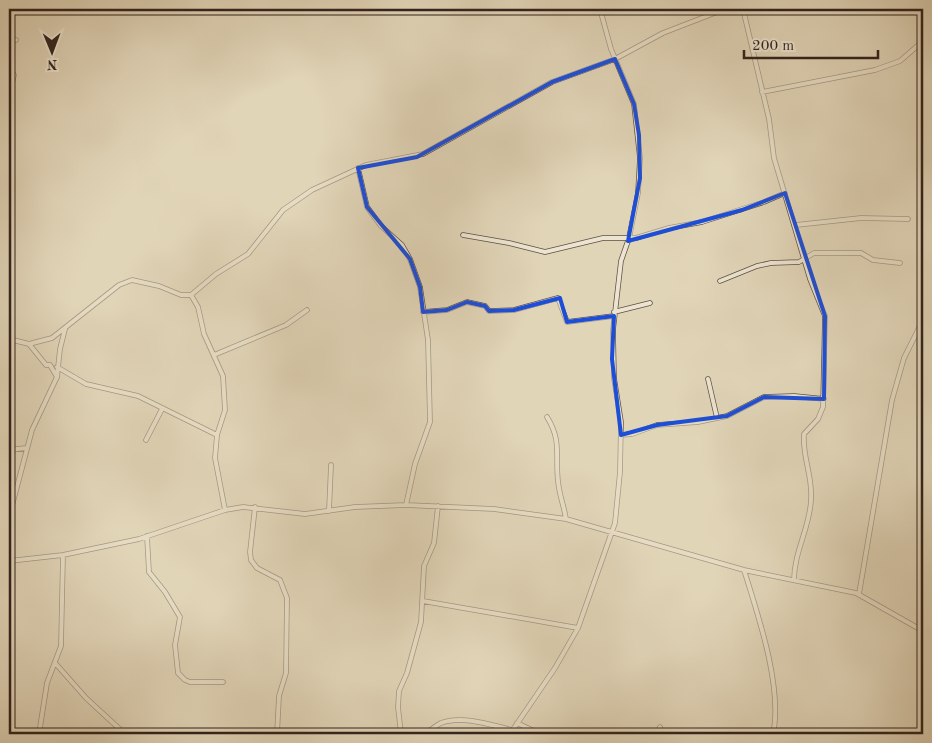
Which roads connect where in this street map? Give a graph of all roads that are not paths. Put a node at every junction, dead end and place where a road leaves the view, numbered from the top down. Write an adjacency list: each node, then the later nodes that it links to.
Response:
1 (600, 9): 7 (street)
2 (725, 9): 7 (street)
3 (743, 9): 9 (street)
4 (9, 40): 5 (street)
5 (16, 40)
6 (923, 41): 9 (street)
7 (615, 59): 11 (street); 16 (street)
8 (9, 67): 10 (street)
9 (762, 92): 12 (street)
10 (9, 96)
11 (358, 168): 20 (street); 23 (street)
12 (785, 193): 14 (street); 16 (street)
13 (908, 220): 14 (street)
14 (796, 226): 17 (street)
15 (463, 235): 16 (street)
16 (629, 238): 24 (street)
17 (804, 259): 18 (street); 19 (street); 33 (street)
18 (900, 263)
19 (720, 281)
20 (191, 295): 26 (street); 29 (street)
21 (650, 303): 24 (street)
22 (307, 310): 29 (street)
23 (423, 312): 24 (street); 43 (street)
24 (614, 314): 37 (street)
25 (923, 320): 56 (street)
26 (66, 328): 28 (street); 30 (street)
27 (9, 339): 28 (street)
28 (30, 344): 31 (street)
29 (214, 355): 38 (street)
30 (57, 367): 31 (street); 34 (street)
31 (57, 377): 40 (street)
32 (708, 379): 36 (street)
33 (824, 399): 36 (street); 55 (street)
34 (162, 409): 38 (street); 39 (street)
35 (547, 417): 49 (street)
36 (717, 418): 37 (street)
37 (621, 434): 50 (street)
38 (217, 435): 46 (street)
39 (146, 440)
40 (26, 448): 41 (street); 48 (street)
41 (9, 450)
42 (331, 465): 47 (street)
43 (406, 506): 44 (street); 47 (street)
44 (438, 506): 49 (street); 57 (street)
45 (255, 507): 46 (street); 47 (street); 67 (street)
46 (225, 510): 51 (street)
47 (329, 511)
48 (9, 517)
49 (566, 519): 50 (street)
50 (613, 532): 54 (street); 58 (street)
51 (148, 536): 52 (street); 61 (street)
52 (63, 555): 53 (street); 60 (street)
53 (9, 561)
54 (744, 570): 55 (street); 72 (street)
55 (794, 580): 56 (street)
56 (859, 594): 59 (street)
57 (423, 601): 58 (street); 68 (street)
58 (578, 628): 62 (street)
59 (923, 631)
60 (56, 664): 65 (street); 66 (street)
61 (223, 682)
62 (517, 723): 64 (street); 70 (street)
63 (660, 727): 71 (street)
64 (511, 732): 69 (street)
65 (39, 734)
66 (126, 734)
67 (277, 734)
68 (401, 734)
69 (424, 734)
70 (568, 734)
71 (657, 734)
72 (773, 734)

